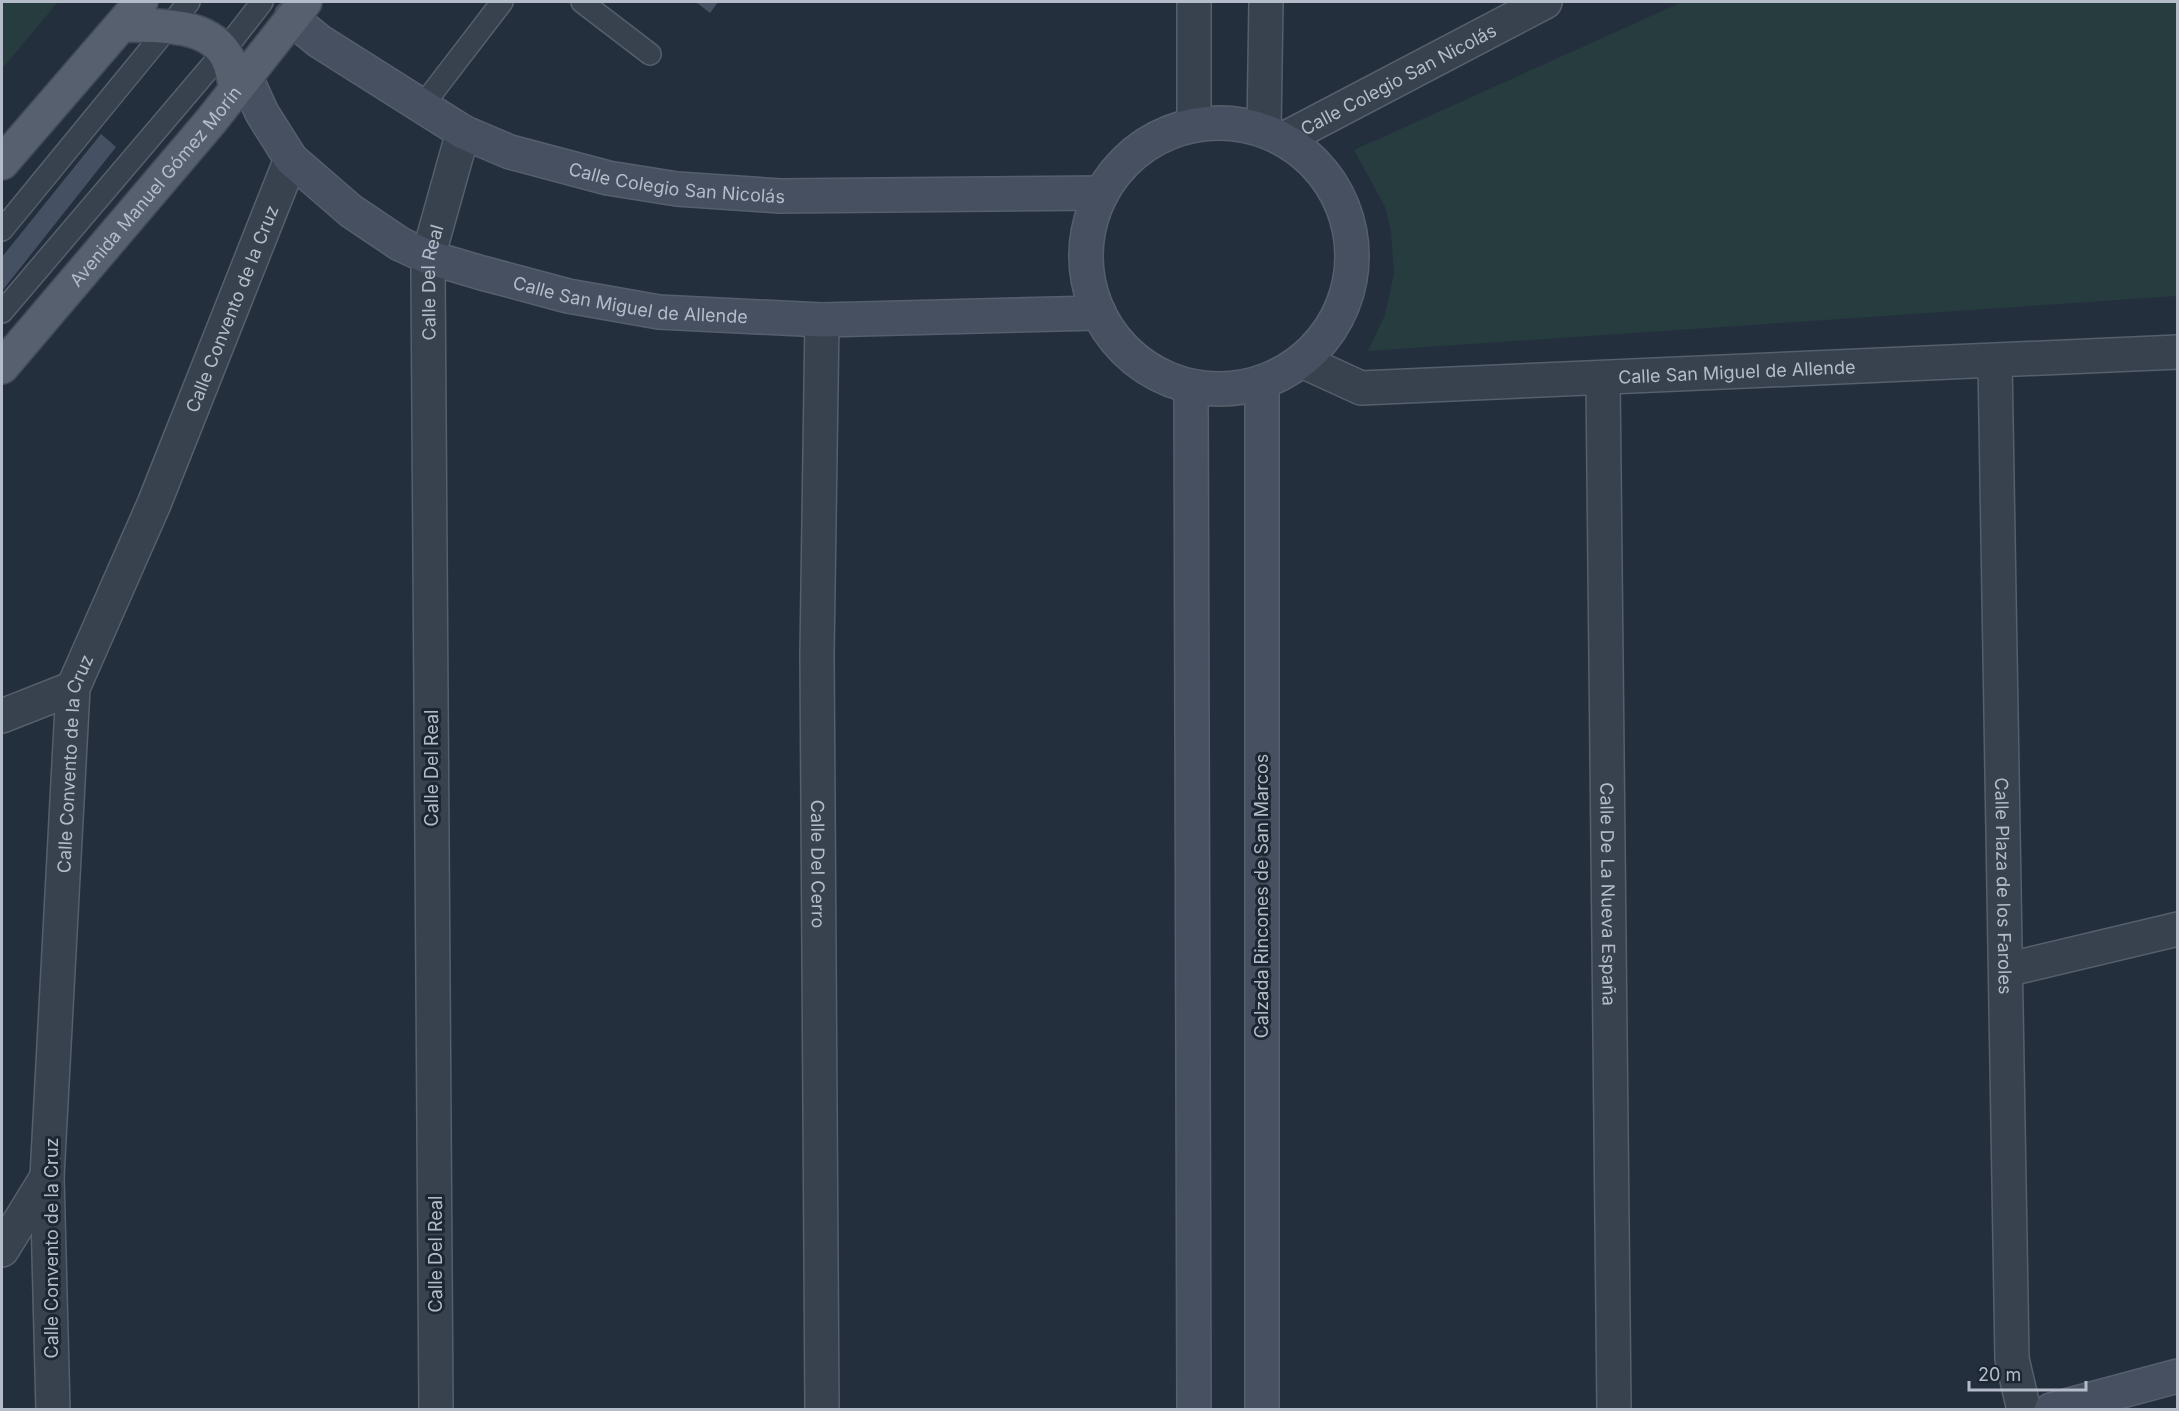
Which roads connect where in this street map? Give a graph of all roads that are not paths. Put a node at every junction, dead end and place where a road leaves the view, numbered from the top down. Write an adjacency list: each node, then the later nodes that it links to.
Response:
1 (189, 2): 10 (lane)
2 (262, 2): 11 (lane)
3 (502, 2): 14 (lane)
4 (582, 2): 12 (lane)
5 (1194, 2): 15 (street)
6 (1266, 2): 17 (street)
7 (1545, 2): 17 (street, Calle Colegio San Nicolás)
8 (298, 10): 13 (main road, Avenida Manuel Gómez Morín); 14 (street, Calle Colegio San Nicolás)
9 (131, 13): 10 (main road); 18 (main road)
10 (168, 27): 11 (main road); 21 (lane)
11 (224, 51): 13 (main road); 23 (lane)
12 (650, 54)
13 (241, 83): 19 (street, Calle San Miguel de Allende); 29 (main road, Avenida Manuel Gómez Morín)
14 (423, 105): 16 (street, Calle Colegio San Nicolás)
15 (1194, 125): 17 (street); 20 (street)
16 (464, 132): 20 (street, Calle Colegio San Nicolás); 22 (street, Calle Del Real)
17 (1274, 135): 27 (street)
18 (6, 147)
19 (291, 159): 22 (street, Calle San Miguel de Allende); 33 (street, Calle Convento de la Cruz)
20 (1102, 193): 24 (street)
21 (2, 230)
22 (428, 257): 25 (street, Calle San Miguel de Allende); 41 (street, Calle Del Real)
23 (2, 312)
24 (1099, 314): 25 (street, Calle San Miguel de Allende); 32 (street)
25 (822, 320): 42 (street, Calle Del Cerro)
26 (2178, 352): 28 (street, Calle San Miguel de Allende)
27 (1302, 361): 30 (street, Calle San Miguel de Allende); 31 (street)
28 (1995, 361): 30 (street, Calle San Miguel de Allende); 36 (street, Calle Plaza de los Faroles)
29 (2, 367)
30 (1603, 378): 45 (street, Calle De La Nueva España)
31 (1262, 383): 32 (street); 44 (street, Calzada Rincones de San Marcos)
32 (1191, 387): 43 (street)
33 (73, 688): 34 (street); 37 (street, Calle Convento de la Cruz)
34 (2, 716)
35 (2178, 928): 36 (street)
36 (2006, 970): 46 (street, Calle Plaza de los Faroles)
37 (47, 1177): 38 (street); 40 (street, Calle Convento de la Cruz)
38 (2, 1250)
39 (2178, 1376): 47 (street)
40 (52, 1410)
41 (436, 1410)
42 (822, 1410)
43 (1194, 1410)
44 (1262, 1410)
45 (1614, 1410)
46 (2024, 1410)
47 (2050, 1410)

